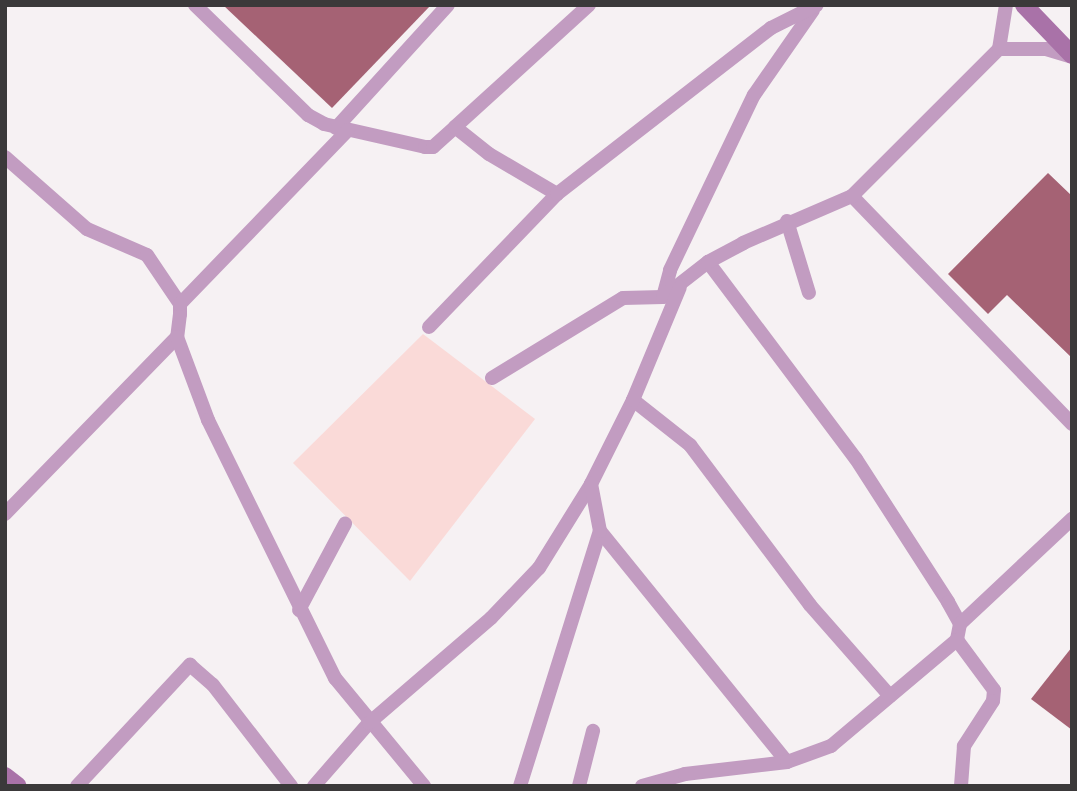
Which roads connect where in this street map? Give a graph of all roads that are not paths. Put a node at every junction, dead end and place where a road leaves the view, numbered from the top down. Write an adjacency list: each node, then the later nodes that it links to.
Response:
1 (195, 5): 10 (street)
2 (449, 5): 10 (street)
3 (589, 5): 9 (street)
4 (1006, 5): 7 (street)
5 (1024, 5): 8 (street)
6 (815, 8): 12 (street); 18 (street)
7 (999, 49): 8 (street); 13 (street)
8 (1072, 56)
9 (455, 127): 10 (street); 12 (street)
10 (342, 129): 19 (street)
11 (5, 157): 19 (street)
12 (557, 194): 20 (street)
13 (852, 196): 14 (street); 24 (street)
14 (786, 221): 15 (street); 17 (street)
15 (708, 262): 16 (street); 31 (street)
16 (680, 287): 18 (street); 23 (street)
17 (809, 293)
18 (663, 297): 22 (street)
19 (180, 304): 21 (street)
20 (429, 327)
21 (177, 337): 26 (street); 30 (street)
22 (492, 378)
23 (633, 400): 25 (street); 33 (street)
24 (1072, 424)
25 (591, 484): 29 (street); 34 (street)
26 (5, 514)
27 (1072, 519): 31 (street)
28 (345, 524): 30 (street)
29 (600, 531): 36 (street); 43 (street)
30 (299, 610): 34 (street)
31 (960, 624): 32 (street)
32 (957, 640): 33 (street); 46 (street)
33 (890, 696): 36 (street)
34 (369, 723): 41 (street); 42 (street)
35 (593, 731): 44 (street)
36 (787, 762): 45 (street)
37 (5, 776): 38 (street)
38 (18, 786)
39 (77, 786): 40 (street)
40 (291, 786)
41 (314, 786)
42 (424, 786)
43 (520, 786)
44 (579, 786)
45 (642, 786)
46 (961, 786)

